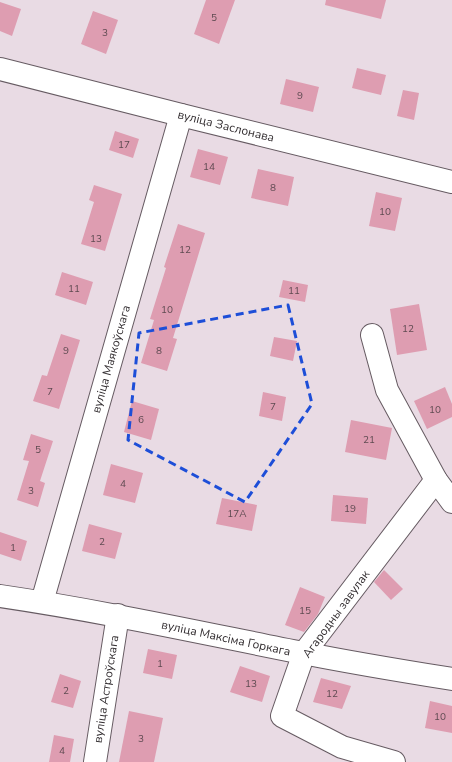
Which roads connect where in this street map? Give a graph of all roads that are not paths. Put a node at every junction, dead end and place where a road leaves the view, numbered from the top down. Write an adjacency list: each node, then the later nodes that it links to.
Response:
1 (0, 69): 2 (street, вуліца Заслонава)
2 (181, 115): 3 (street, вуліца Заслонава); 8 (street, вуліца Маякоўскага)
3 (452, 182)
4 (372, 334): 5 (street)
5 (436, 480): 6 (street); 10 (street, Агародны завулак)
6 (452, 502)
7 (0, 596): 8 (street, вуліца Максіма Горкага)
8 (42, 602): 9 (street, вуліца Максіма Горкага)
9 (118, 615): 10 (street, вуліца Максіма Горкага); 12 (street, вуліца Астроўскага)
10 (304, 654): 11 (street, вуліца Максіма Горкага); 13 (street, Агародны завулак)
11 (452, 679)
12 (95, 762)
13 (394, 762)

